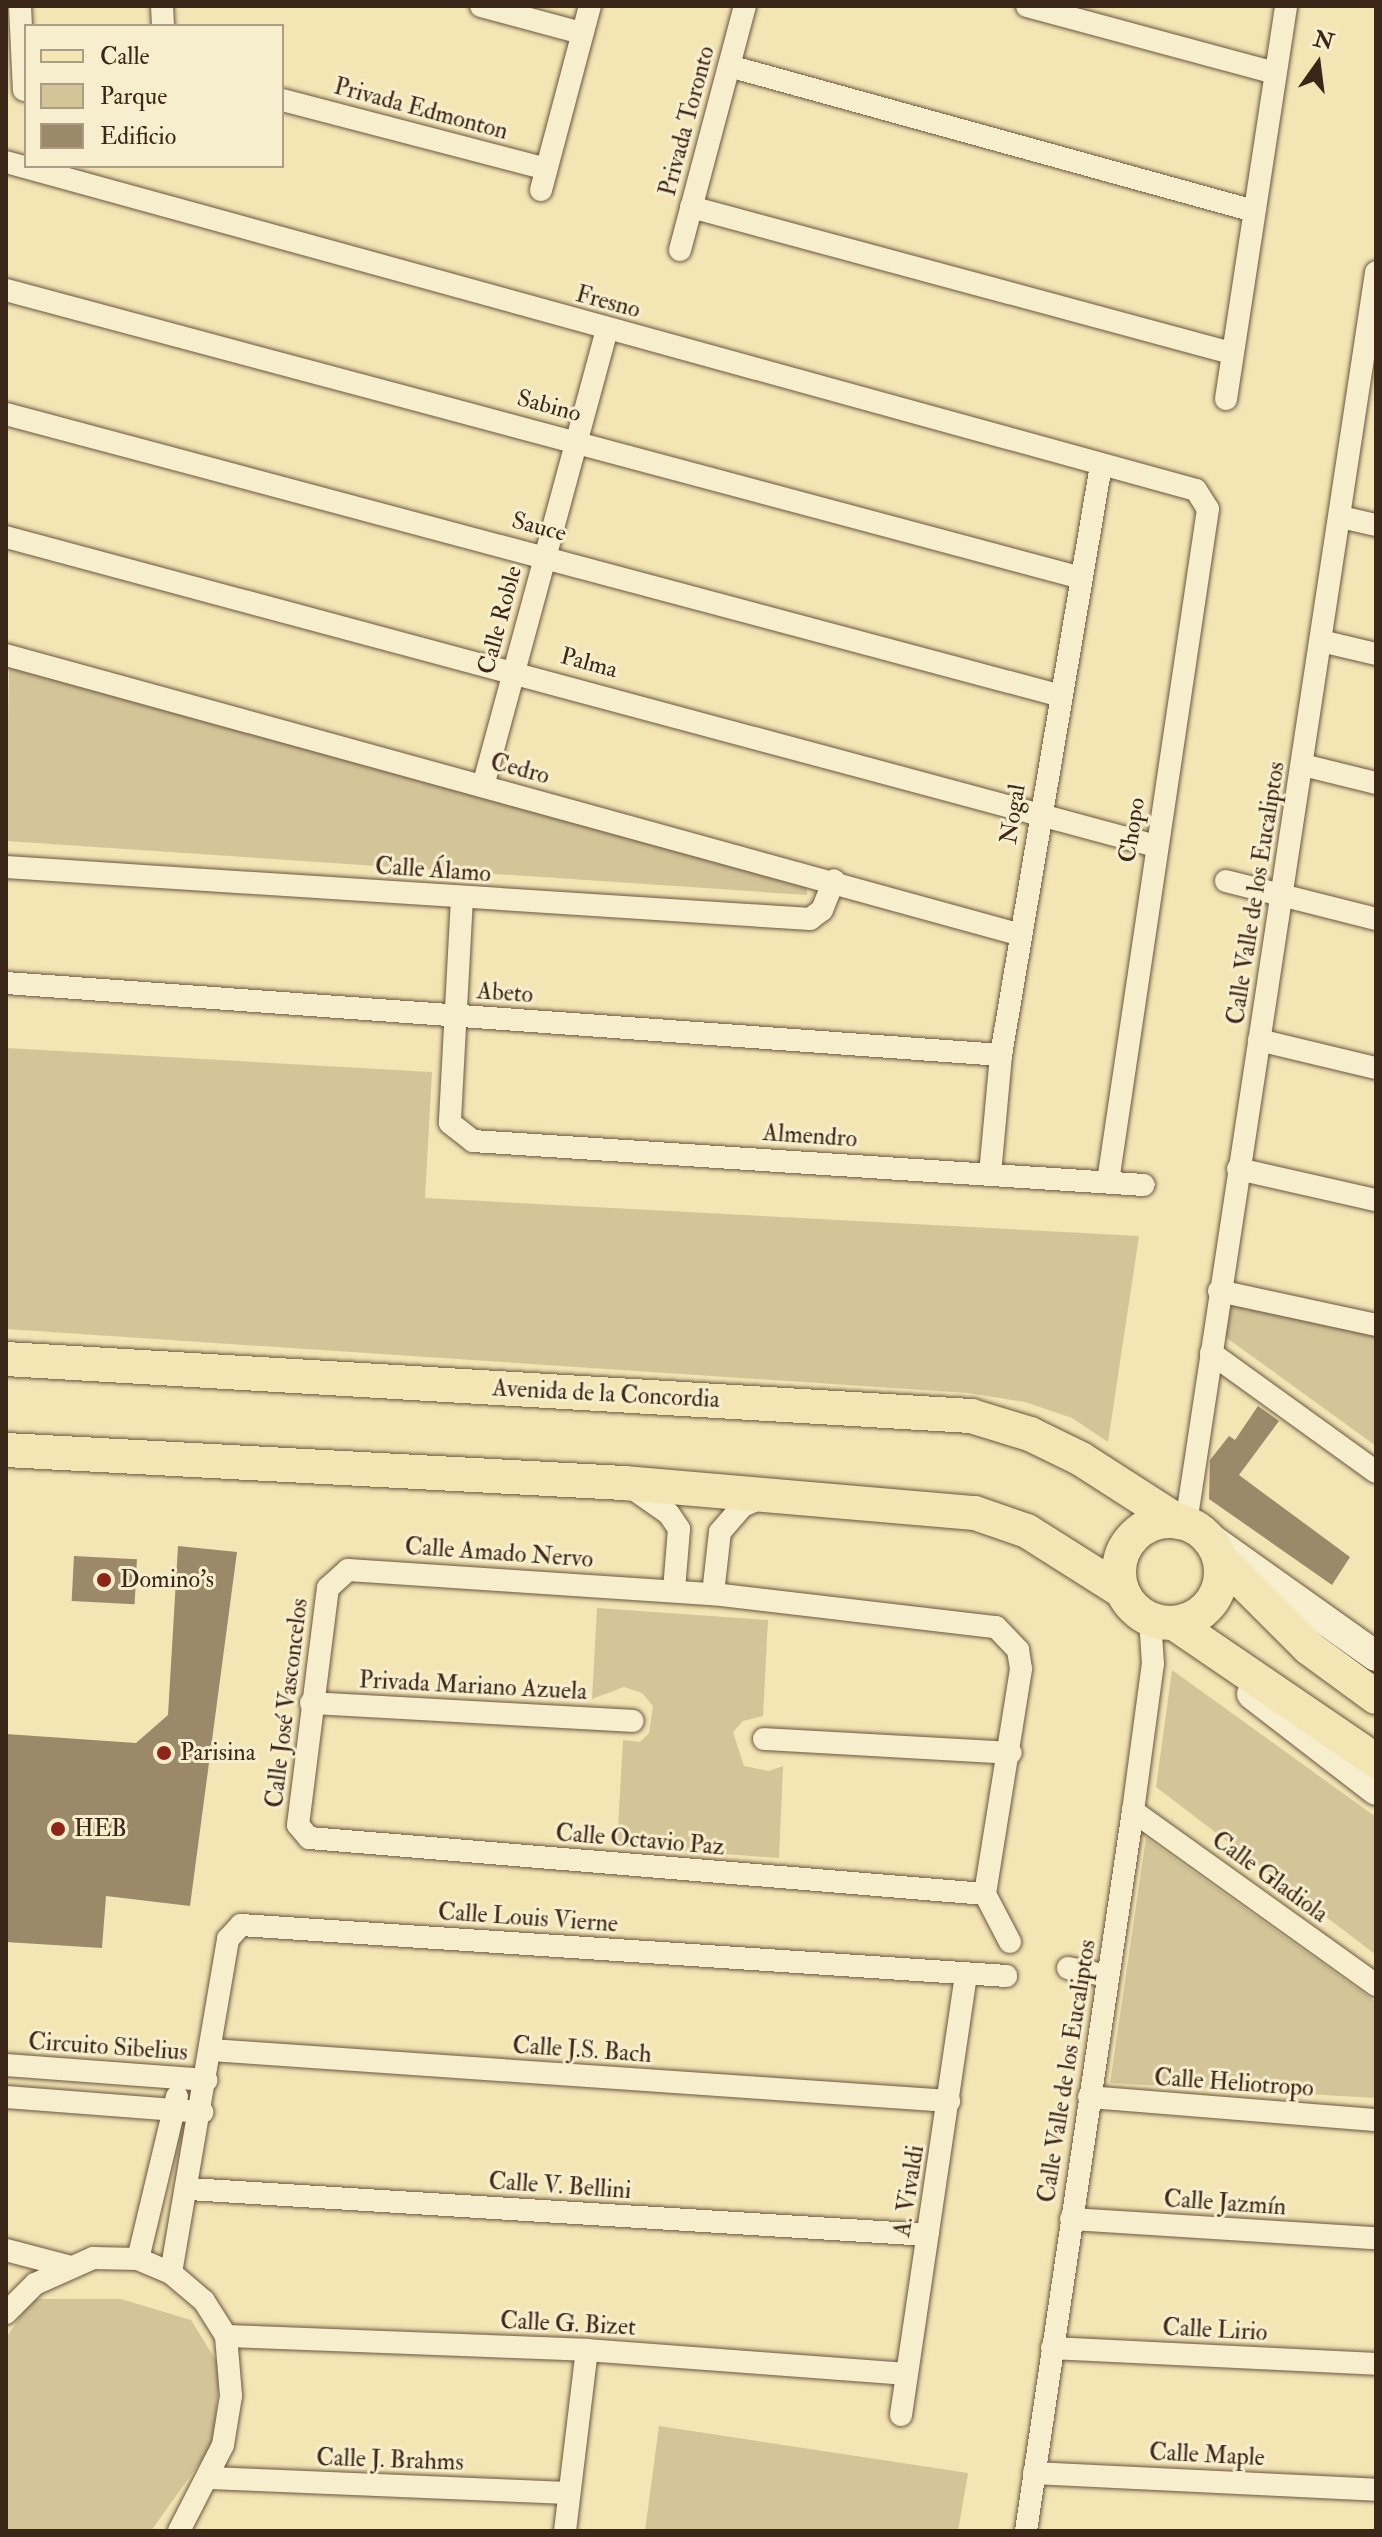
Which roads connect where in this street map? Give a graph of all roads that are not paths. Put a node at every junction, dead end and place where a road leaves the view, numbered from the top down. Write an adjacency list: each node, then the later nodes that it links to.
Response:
1 (20, 6): 7 (street)
2 (481, 6): 8 (street)
3 (590, 6): 8 (street, Privada Edmonton)
4 (745, 6): 9 (street, Privada Toronto)
5 (1027, 6): 10 (street)
6 (1286, 6): 10 (street)
7 (24, 32): 11 (street)
8 (582, 33): 12 (street, Privada Edmonton)
9 (729, 66): 14 (street, Privada Toronto); 15 (street)
10 (1275, 73): 15 (street)
11 (24, 90)
12 (284, 101)
13 (28, 168): 19 (street, Fresno)
14 (691, 207): 16 (street, Privada Toronto); 20 (street)
15 (1254, 211): 20 (street)
16 (680, 250)
17 (1376, 274): 21 (street, Calle Valle de los Eucaliptos)
18 (6, 290): 24 (street, Sabino)
19 (607, 329): 24 (street, Calle Roble); 25 (street, Fresno)
20 (1231, 353): 22 (street)
21 (1368, 394): 27 (street, Calle Valle de los Eucaliptos)
22 (1226, 399)
23 (6, 414): 30 (street, Sauce)
24 (576, 440): 30 (street, Calle Roble); 31 (street, Sabino)
25 (1101, 465): 26 (street, Fresno); 31 (street, Nogal)
26 (1196, 490): 41 (street, Chopo)
27 (1341, 517): 28 (street); 32 (street, Calle Valle de los Eucaliptos)
28 (1376, 525)
29 (6, 537): 35 (street, Palma)
30 (544, 555): 35 (street, Calle Roble); 36 (street, Sauce)
31 (1078, 577): 36 (street, Nogal)
32 (1321, 641): 33 (street); 37 (street, Calle Valle de los Eucaliptos)
33 (1376, 654)
34 (6, 655): 39 (street, Cedro)
35 (514, 669): 39 (street, Calle Roble); 40 (street, Palma)
36 (1058, 695): 40 (street, Nogal)
37 (1303, 765): 38 (street); 45 (street, Calle Valle de los Eucaliptos)
38 (1376, 783)
39 (483, 786): 43 (street, Cedro)
40 (1039, 813): 41 (street, Palma); 48 (street, Nogal)
41 (1156, 846): 56 (street, Chopo)
42 (6, 867): 46 (street, Calle Álamo)
43 (834, 880): 46 (street, Calle Álamo); 48 (street, Cedro)
44 (1226, 881): 45 (street)
45 (1280, 895): 47 (street); 51 (street, Calle Valle de los Eucaliptos)
46 (462, 898): 50 (street)
47 (1376, 919)
48 (1021, 935): 52 (street, Nogal)
49 (6, 983): 50 (street, Abeto)
50 (455, 1016): 52 (street, Abeto); 55 (street, Almendro)
51 (1259, 1040): 53 (street); 54 (street, Calle Valle de los Eucaliptos)
52 (1001, 1055): 55 (street, Nogal)
53 (1376, 1068)
54 (1238, 1169): 58 (street); 59 (street, Calle Valle de los Eucaliptos)
55 (990, 1174): 56 (street, Almendro)
56 (1108, 1181): 57 (street, Almendro)
57 (1144, 1185)
58 (1376, 1200)
59 (1219, 1291): 60 (street); 61 (street, Calle Valle de los Eucaliptos)
60 (1376, 1325)
61 (1211, 1353): 64 (street); 67 (street, Calle Valle de los Eucaliptos)
62 (6, 1359): 67 (main road, Avenida de la Concordia)
63 (6, 1450): 65 (main road)
64 (1376, 1472)
65 (624, 1483): 66 (main road); 69 (street)
66 (769, 1494): 70 (main road); 71 (street)
67 (1198, 1535): 70 (main road); 72 (main road); 73 (street, Avenida de la Concordia); 74 (main road, Avenida de la Concordia)
68 (328, 1588): 69 (street, Calle Amado Nervo); 75 (street, Calle José Vasconcelos)
69 (674, 1590): 71 (street, Calle Amado Nervo)
70 (1122, 1591): 72 (main road)
71 (713, 1594): 78 (street, Calle Amado Nervo)
72 (1161, 1621): 79 (main road); 80 (street); 81 (street, Calle Valle de los Eucaliptos)
73 (1376, 1656)
74 (1376, 1697)
75 (311, 1703): 76 (street, Privada Mariano Azuela); 82 (street, Calle José Vasconcelos)
76 (632, 1721)
77 (764, 1739): 78 (street)
78 (1011, 1753): 83 (street)
79 (1376, 1761)
80 (1376, 1790)
81 (1133, 1811): 88 (street, Calle Valle de los Eucaliptos); 89 (street, Calle Gladiola)
82 (298, 1825): 83 (street, Calle Octavio Paz)
83 (985, 1894): 84 (street)
84 (1010, 1942)
85 (1068, 1968): 88 (street)
86 (966, 1975): 87 (street, Calle Louis Vierne); 90 (street, Calle Louis Vierne); 96 (street, A. Vivaldi)
87 (1006, 1976)
88 (1108, 1976): 95 (street, Calle Valle de los Eucaliptos)
89 (1376, 1985)
90 (211, 2050): 93 (street, Calle Louis Vierne); 96 (street, Calle J.S. Bach)
91 (6, 2065): 92 (street, Circuito Sibelius)
92 (180, 2078): 93 (street, Circuito Sibelius); 97 (street)
93 (206, 2080): 98 (street, Calle Louis Vierne)
94 (6, 2097): 97 (street)
95 (1089, 2097): 99 (street, Calle Heliotropo); 101 (street, Calle Valle de los Eucaliptos)
96 (949, 2101): 102 (street, A. Vivaldi)
97 (174, 2110): 98 (street); 105 (street)
98 (202, 2112): 100 (street, Calle Louis Vierne)
99 (1376, 2120)
100 (189, 2189): 102 (street, Calle V. Bellini); 107 (street, Calle Louis Vierne)
101 (1071, 2219): 103 (street, Calle Jazmín); 110 (street, Calle Valle de los Eucaliptos)
102 (928, 2235): 113 (street, A. Vivaldi)
103 (1376, 2238)
104 (6, 2250): 106 (street)
105 (138, 2259): 106 (street); 107 (street)
106 (67, 2266): 108 (street)
107 (171, 2273): 109 (street)
108 (6, 2313)
109 (226, 2336): 111 (street, Calle G. Bizet); 116 (street)
110 (1052, 2348): 112 (street, Calle Lirio); 115 (street, Calle Valle de los Eucaliptos)
111 (587, 2350): 113 (street, Calle G. Bizet); 118 (street)
112 (1376, 2364)
113 (906, 2374): 114 (street, A. Vivaldi)
114 (901, 2415)
115 (1034, 2473): 117 (street, Calle Maple); 121 (street, Calle Valle de los Eucaliptos)
116 (209, 2478): 118 (street, Calle J. Brahms); 119 (street)
117 (1376, 2490)
118 (569, 2493): 120 (street)
119 (179, 2531)
120 (565, 2531)
121 (1026, 2531)

